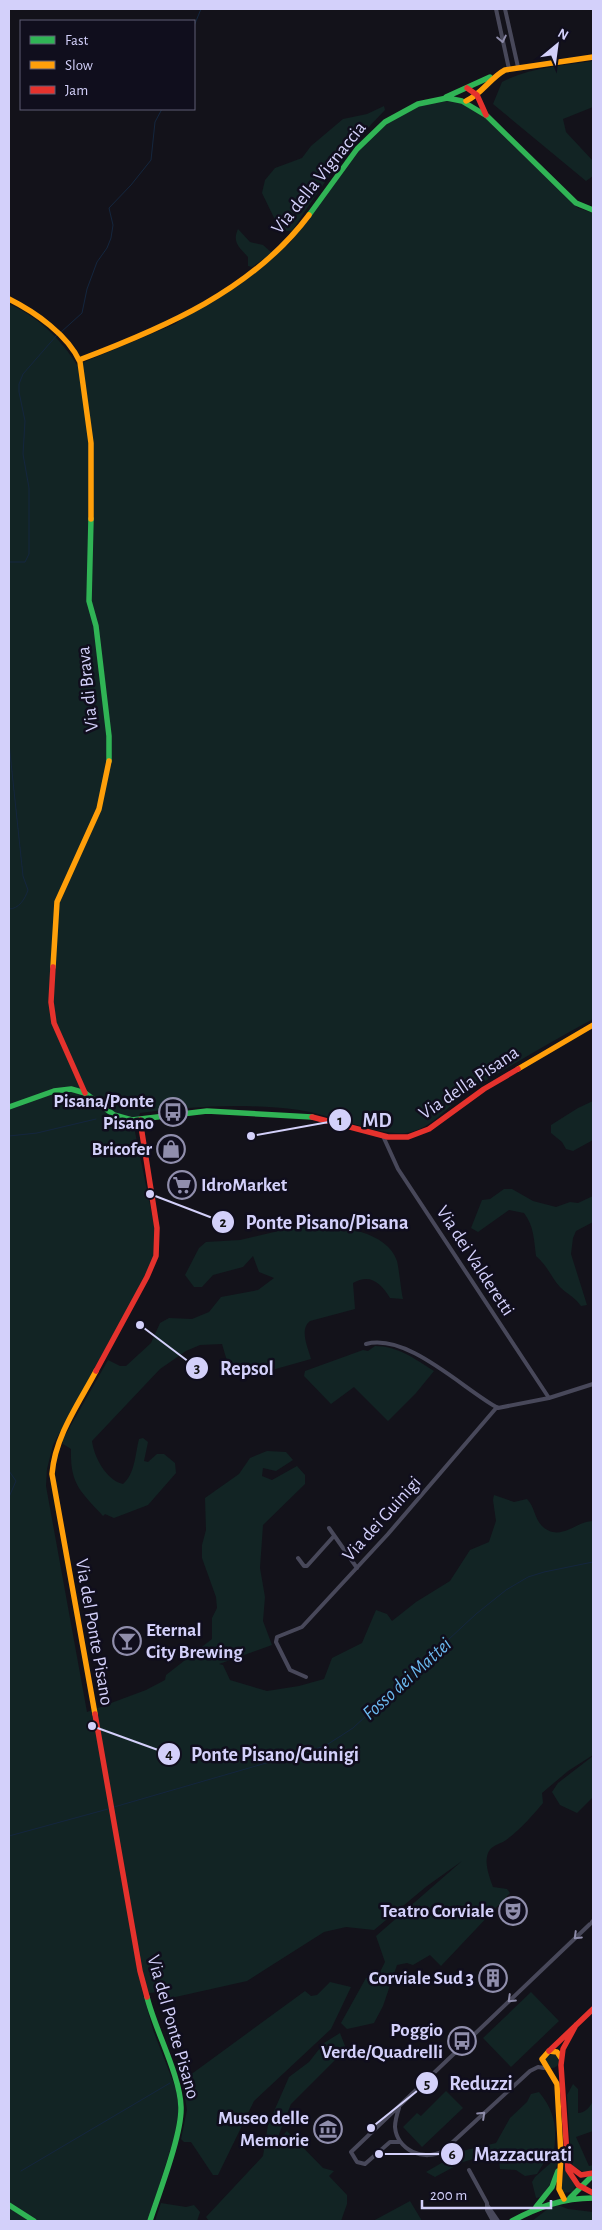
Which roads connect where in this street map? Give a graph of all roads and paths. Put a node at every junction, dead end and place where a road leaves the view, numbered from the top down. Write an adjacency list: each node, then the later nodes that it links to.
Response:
1 (496, 9): 5 (street, one-way to 5)
2 (504, 9): 4 (street)
3 (593, 57): 4 (street)
4 (518, 67): 5 (street)
5 (509, 68): 6 (street)
6 (494, 75): 7 (street); 8 (street)
7 (467, 88): 8 (street); 9 (street); 10 (street)
8 (479, 95): 10 (street); 11 (street)
9 (446, 96): 10 (street, Via della Vignaccia); 14 (street, Via della Vignaccia)
10 (466, 101): 11 (street, Via della Vignaccia)
11 (487, 116): 12 (street, Via della Vignaccia)
12 (593, 210)
13 (9, 299): 14 (street, Via di Brava)
14 (79, 360): 16 (street, Via di Brava)
15 (593, 1024): 19 (street, Via della Pisana)
16 (85, 1093): 17 (street, Via della Pisana); 18 (street, Via della Pisana)
17 (9, 1107)
18 (140, 1120): 19 (street, Via della Pisana); 50 (street, Via del Ponte Pisano)
19 (383, 1136): 22 (street, Via dei Valderetti)
20 (366, 1344): 23 (street)
21 (593, 1384): 22 (street)
22 (549, 1398): 23 (street)
23 (496, 1407): 27 (street, Via dei Guinigi)
24 (329, 1528): 25 (street)
25 (334, 1536): 26 (street); 27 (street)
26 (298, 1558)
27 (357, 1568): 28 (street, Via dei Guinigi)
28 (306, 1677)
29 (592, 1922): 36 (street, one-way to 36)
30 (593, 2009): 31 (street)
31 (576, 2025): 32 (street); 33 (street)
32 (547, 2052): 33 (street); 35 (street)
33 (562, 2058): 34 (street)
34 (561, 2065): 35 (street); 39 (street)
35 (546, 2069): 37 (street, one-way to 35); 38 (street)
36 (400, 2106): 37 (street); 37 (street)
37 (400, 2142)
38 (561, 2156): 44 (street); 48 (street)
39 (567, 2161): 41 (street); 42 (street)
40 (469, 2170): 47 (street)
41 (593, 2174): 42 (street)
42 (580, 2186): 43 (street); 44 (street)
43 (593, 2193)
44 (567, 2198): 45 (street); 48 (street)
45 (593, 2198)
46 (9, 2205): 49 (street)
47 (487, 2205): 51 (street); 52 (street)
48 (533, 2210): 53 (street)
49 (34, 2221)
50 (150, 2221)
51 (493, 2221)
52 (498, 2221)
53 (512, 2221)

